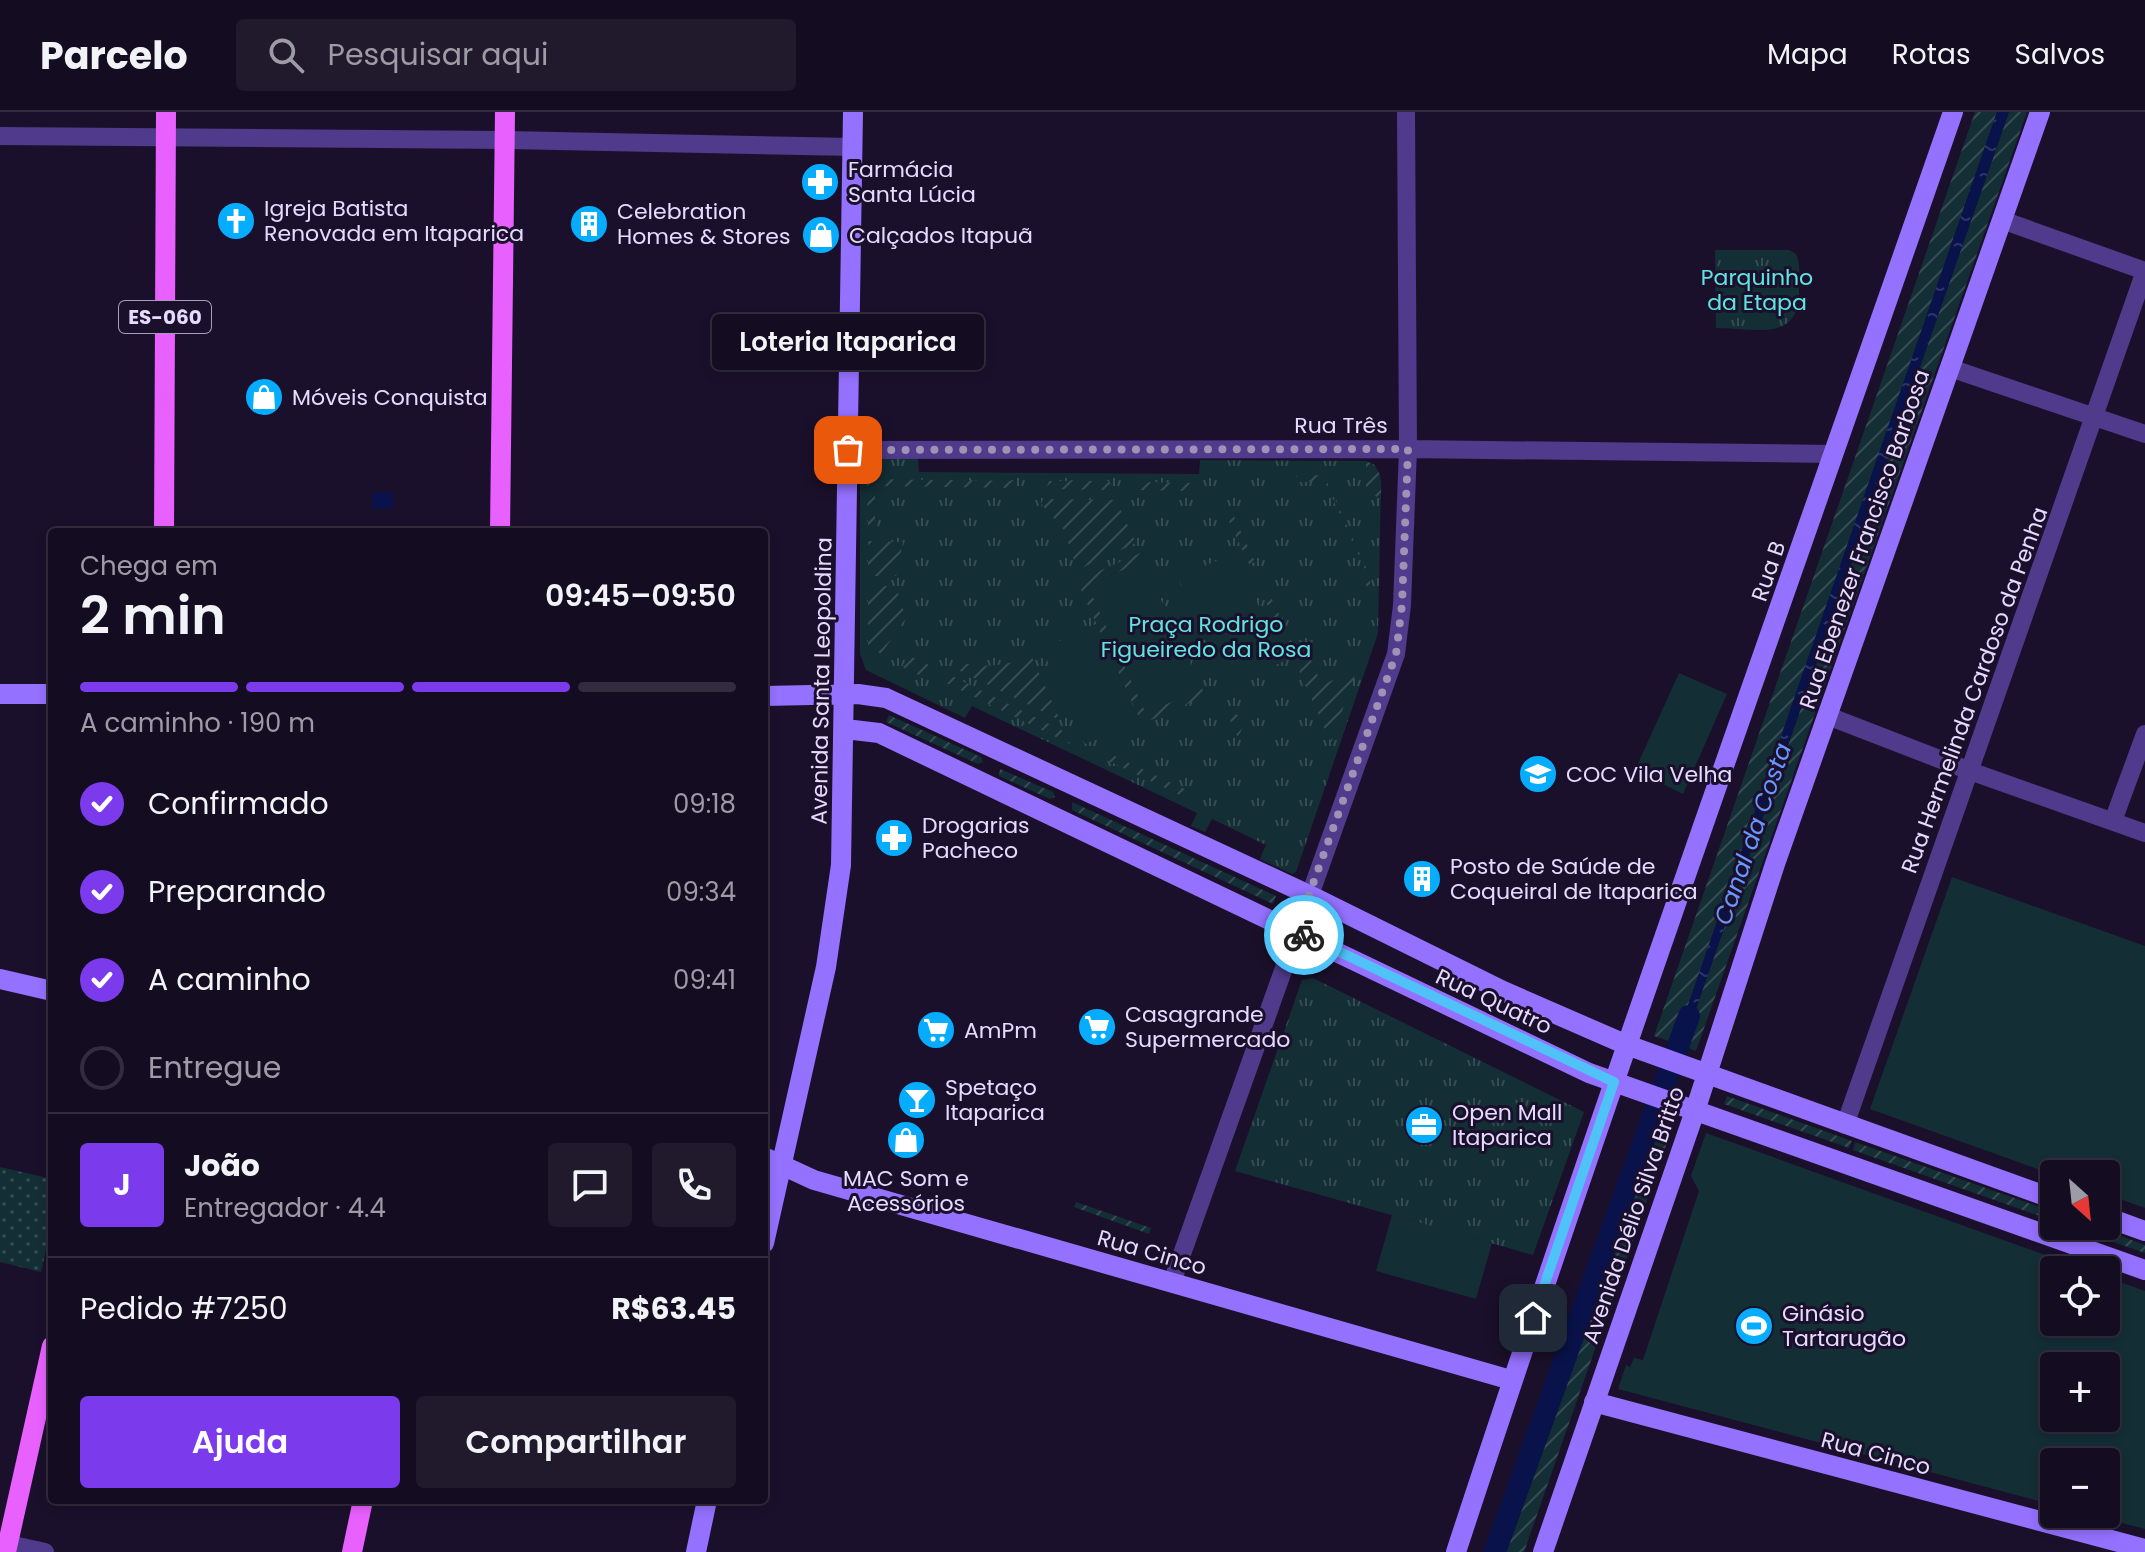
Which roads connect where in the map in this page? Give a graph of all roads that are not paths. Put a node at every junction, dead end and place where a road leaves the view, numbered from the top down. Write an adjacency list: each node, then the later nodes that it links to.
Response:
1 (166, 112): 8 (main road, ES-060)
2 (505, 112): 9 (main road)
3 (853, 112): 10 (street, Avenida Santa Leopoldina)
4 (1406, 112): 16 (street)
5 (1953, 112): 18 (street, Rua B)
6 (2040, 112): 11 (street, Rua Ebenezer Francisco Barbosa)
7 (0, 136): 8 (street)
8 (166, 137): 9 (street); 19 (main road, ES-060)
9 (505, 140): 10 (street); 20 (main road)
10 (853, 147): 17 (street, Avenida Santa Leopoldina)
11 (2002, 220): 12 (street); 13 (street, Rua Ebenezer Francisco Barbosa)
12 (2145, 271): 14 (street, Rua Hermelinda Cardoso da Penha)
13 (1950, 368): 14 (street); 25 (street, Rua Ebenezer Francisco Barbosa)
14 (2096, 417): 15 (street); 29 (street, Rua Hermelinda Cardoso da Penha)
15 (2145, 434)
16 (1408, 449): 17 (street, Rua Três); 18 (street, Rua Três); 35 (street)
17 (848, 450): 23 (street, Avenida Santa Leopoldina)
18 (1834, 454): 39 (street, Rua B)
19 (164, 528)
20 (500, 528)
21 (0, 694): 22 (street)
22 (48, 694)
23 (846, 695): 24 (street, Rua Quatro); 26 (street, Avenida Santa Leopoldina); 28 (street, Rua Quatro)
24 (768, 696)
25 (1828, 716): 29 (street); 40 (street, Rua Ebenezer Francisco Barbosa)
26 (845, 729): 30 (street, Rua Quatro); 44 (street, Avenida Santa Leopoldina)
27 (2145, 734): 33 (street)
28 (994, 748): 30 (street); 31 (street, Rua Quatro)
29 (1970, 771): 33 (street); 43 (street, Rua Hermelinda Cardoso da Penha)
30 (980, 781): 32 (street, Rua Quatro)
31 (1069, 784): 32 (street); 35 (street, Rua Quatro)
32 (1056, 815): 36 (street, Rua Quatro)
33 (2113, 821): 34 (street)
34 (2145, 833)
35 (1309, 895): 36 (street); 39 (street, Rua Quatro)
36 (1297, 932): 41 (street, Rua Quatro); 50 (street)
37 (0, 979): 38 (street)
38 (48, 990)
39 (1627, 1045): 40 (street, Rua Quatro); 41 (street)
40 (1699, 1073): 42 (street, Avenida Délio Silva Britto); 43 (street, Rua Quatro)
41 (1614, 1082): 42 (street, Rua Quatro); 52 (street)
42 (1689, 1109): 49 (street, Rua Quatro); 53 (street, Avenida Délio Silva Britto)
43 (1845, 1125): 45 (street, Rua Quatro)
44 (773, 1161): 46 (street, Avenida Santa Leopoldina); 50 (street, Rua Cinco)
45 (2040, 1194)
46 (768, 1207)
47 (2120, 1222): 48 (street)
48 (2145, 1231)
49 (2145, 1270)
50 (1172, 1282): 52 (street, Rua Cinco)
51 (48, 1363): 56 (main road)
52 (1511, 1380): 61 (street)
53 (1594, 1402): 57 (street, Rua Cinco); 62 (street, Avenida Délio Silva Britto)
54 (362, 1504): 59 (main road)
55 (706, 1504): 60 (street)
56 (5, 1546): 58 (street)
57 (2145, 1549)
58 (45, 1552)
59 (352, 1552)
60 (696, 1552)
61 (1456, 1552)
62 (1543, 1552)

